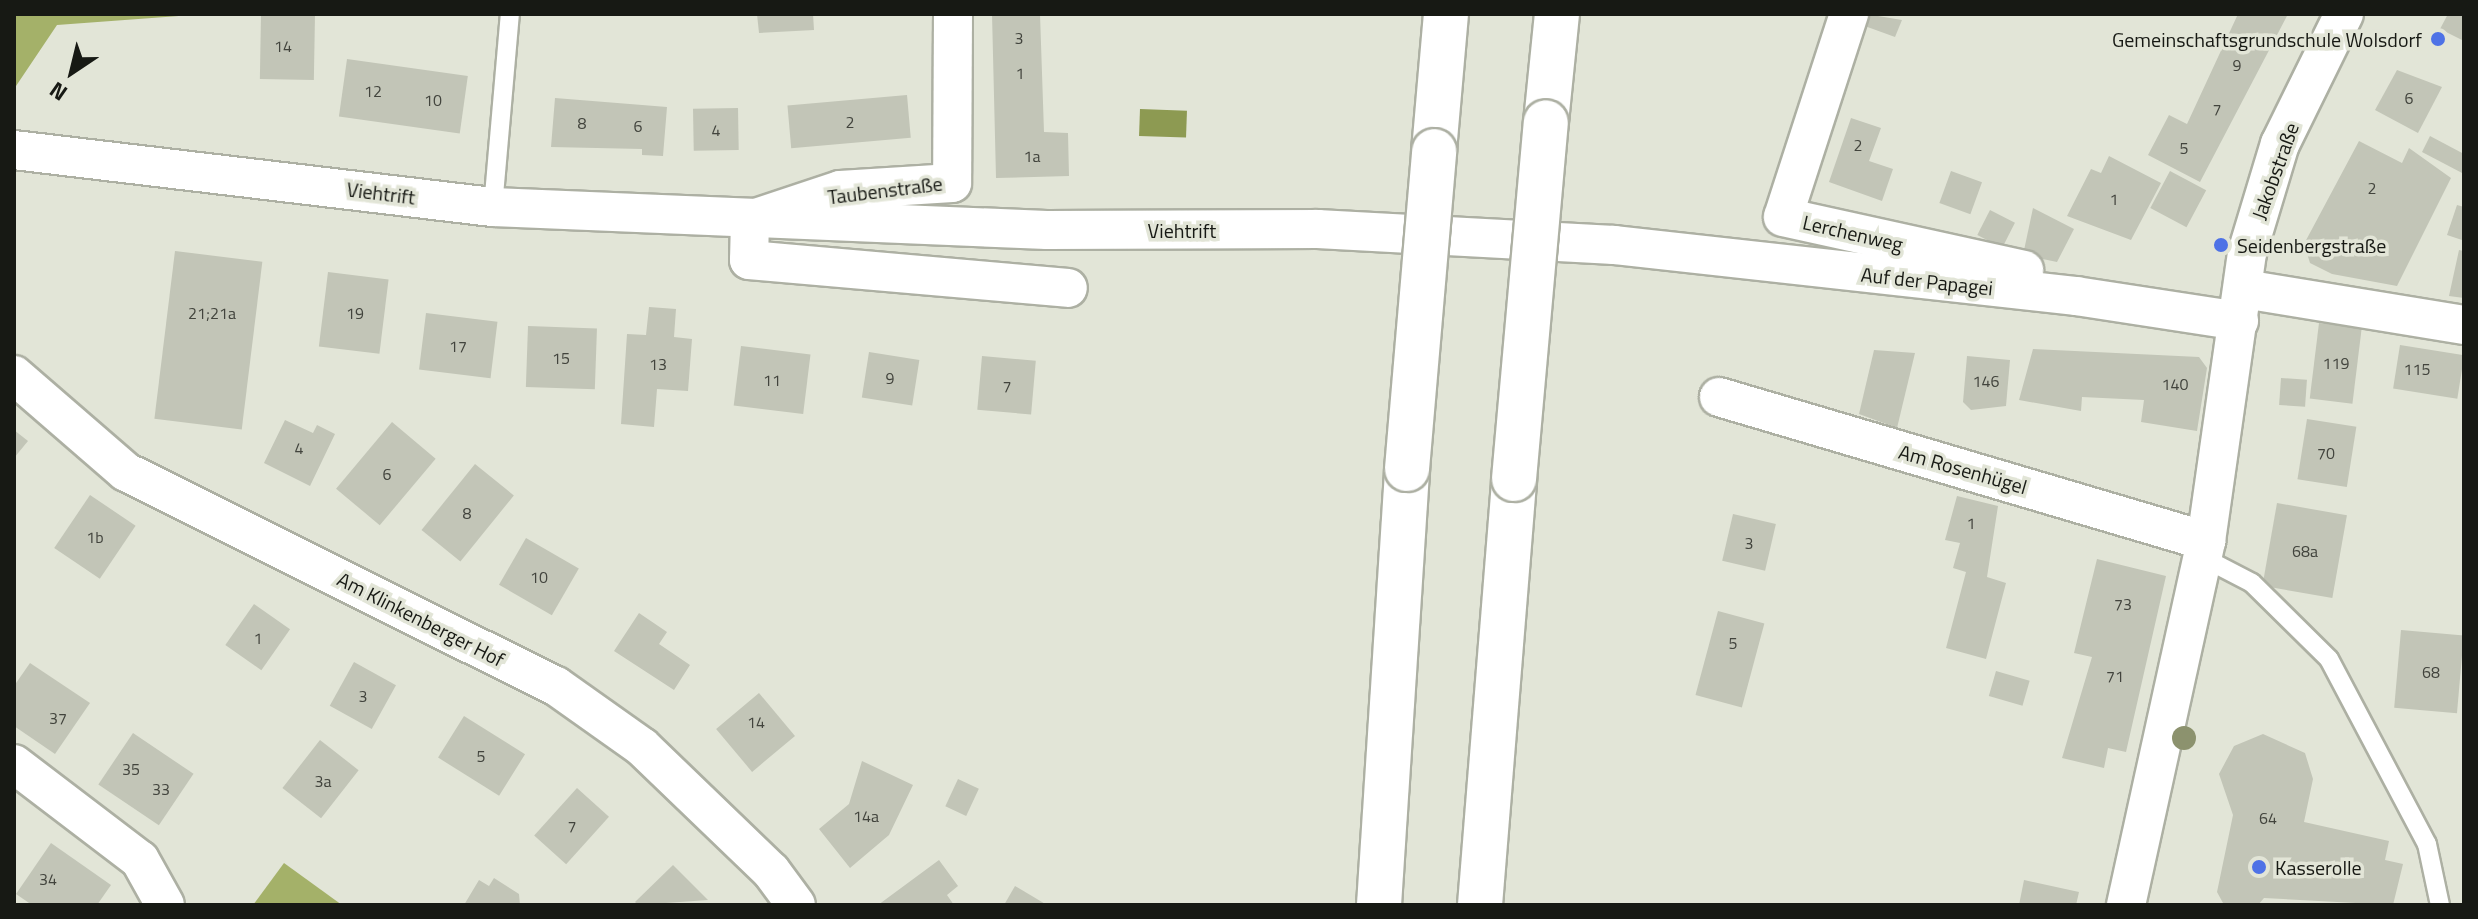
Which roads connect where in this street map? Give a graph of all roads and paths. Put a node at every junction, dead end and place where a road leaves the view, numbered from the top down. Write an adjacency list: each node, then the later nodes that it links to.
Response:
1 (510, 14): 8 (lane)
2 (953, 14): 9 (street, Taubenstraße)
3 (1446, 14): 21 (highway, bridge)
4 (1557, 14): 22 (highway, bridge)
5 (1849, 14): 12 (street, Lerchenweg)
6 (2344, 14): 13 (street, Jakobstraße)
7 (17, 148): 8 (street, Viehtrift)
8 (493, 207): 9 (street, Viehtrift)
9 (750, 220): 10 (street, Viehtrift); 11 (street)
10 (1614, 245): 12 (street, Auf der Papagei)
11 (1068, 288)
12 (2076, 296): 13 (street, Auf der Papagei)
13 (2242, 305): 14 (street, Auf der Papagei); 17 (street)
14 (2464, 325)
15 (14, 375): 20 (street, Am Klinkenberger Hof)
16 (1719, 397): 17 (street, Am Rosenhügel)
17 (2204, 549): 23 (street); 24 (lane)
18 (14, 764): 19 (street)
19 (165, 905)
20 (796, 905)
21 (1379, 905)
22 (1480, 905)
23 (2126, 905)
24 (2440, 905)

